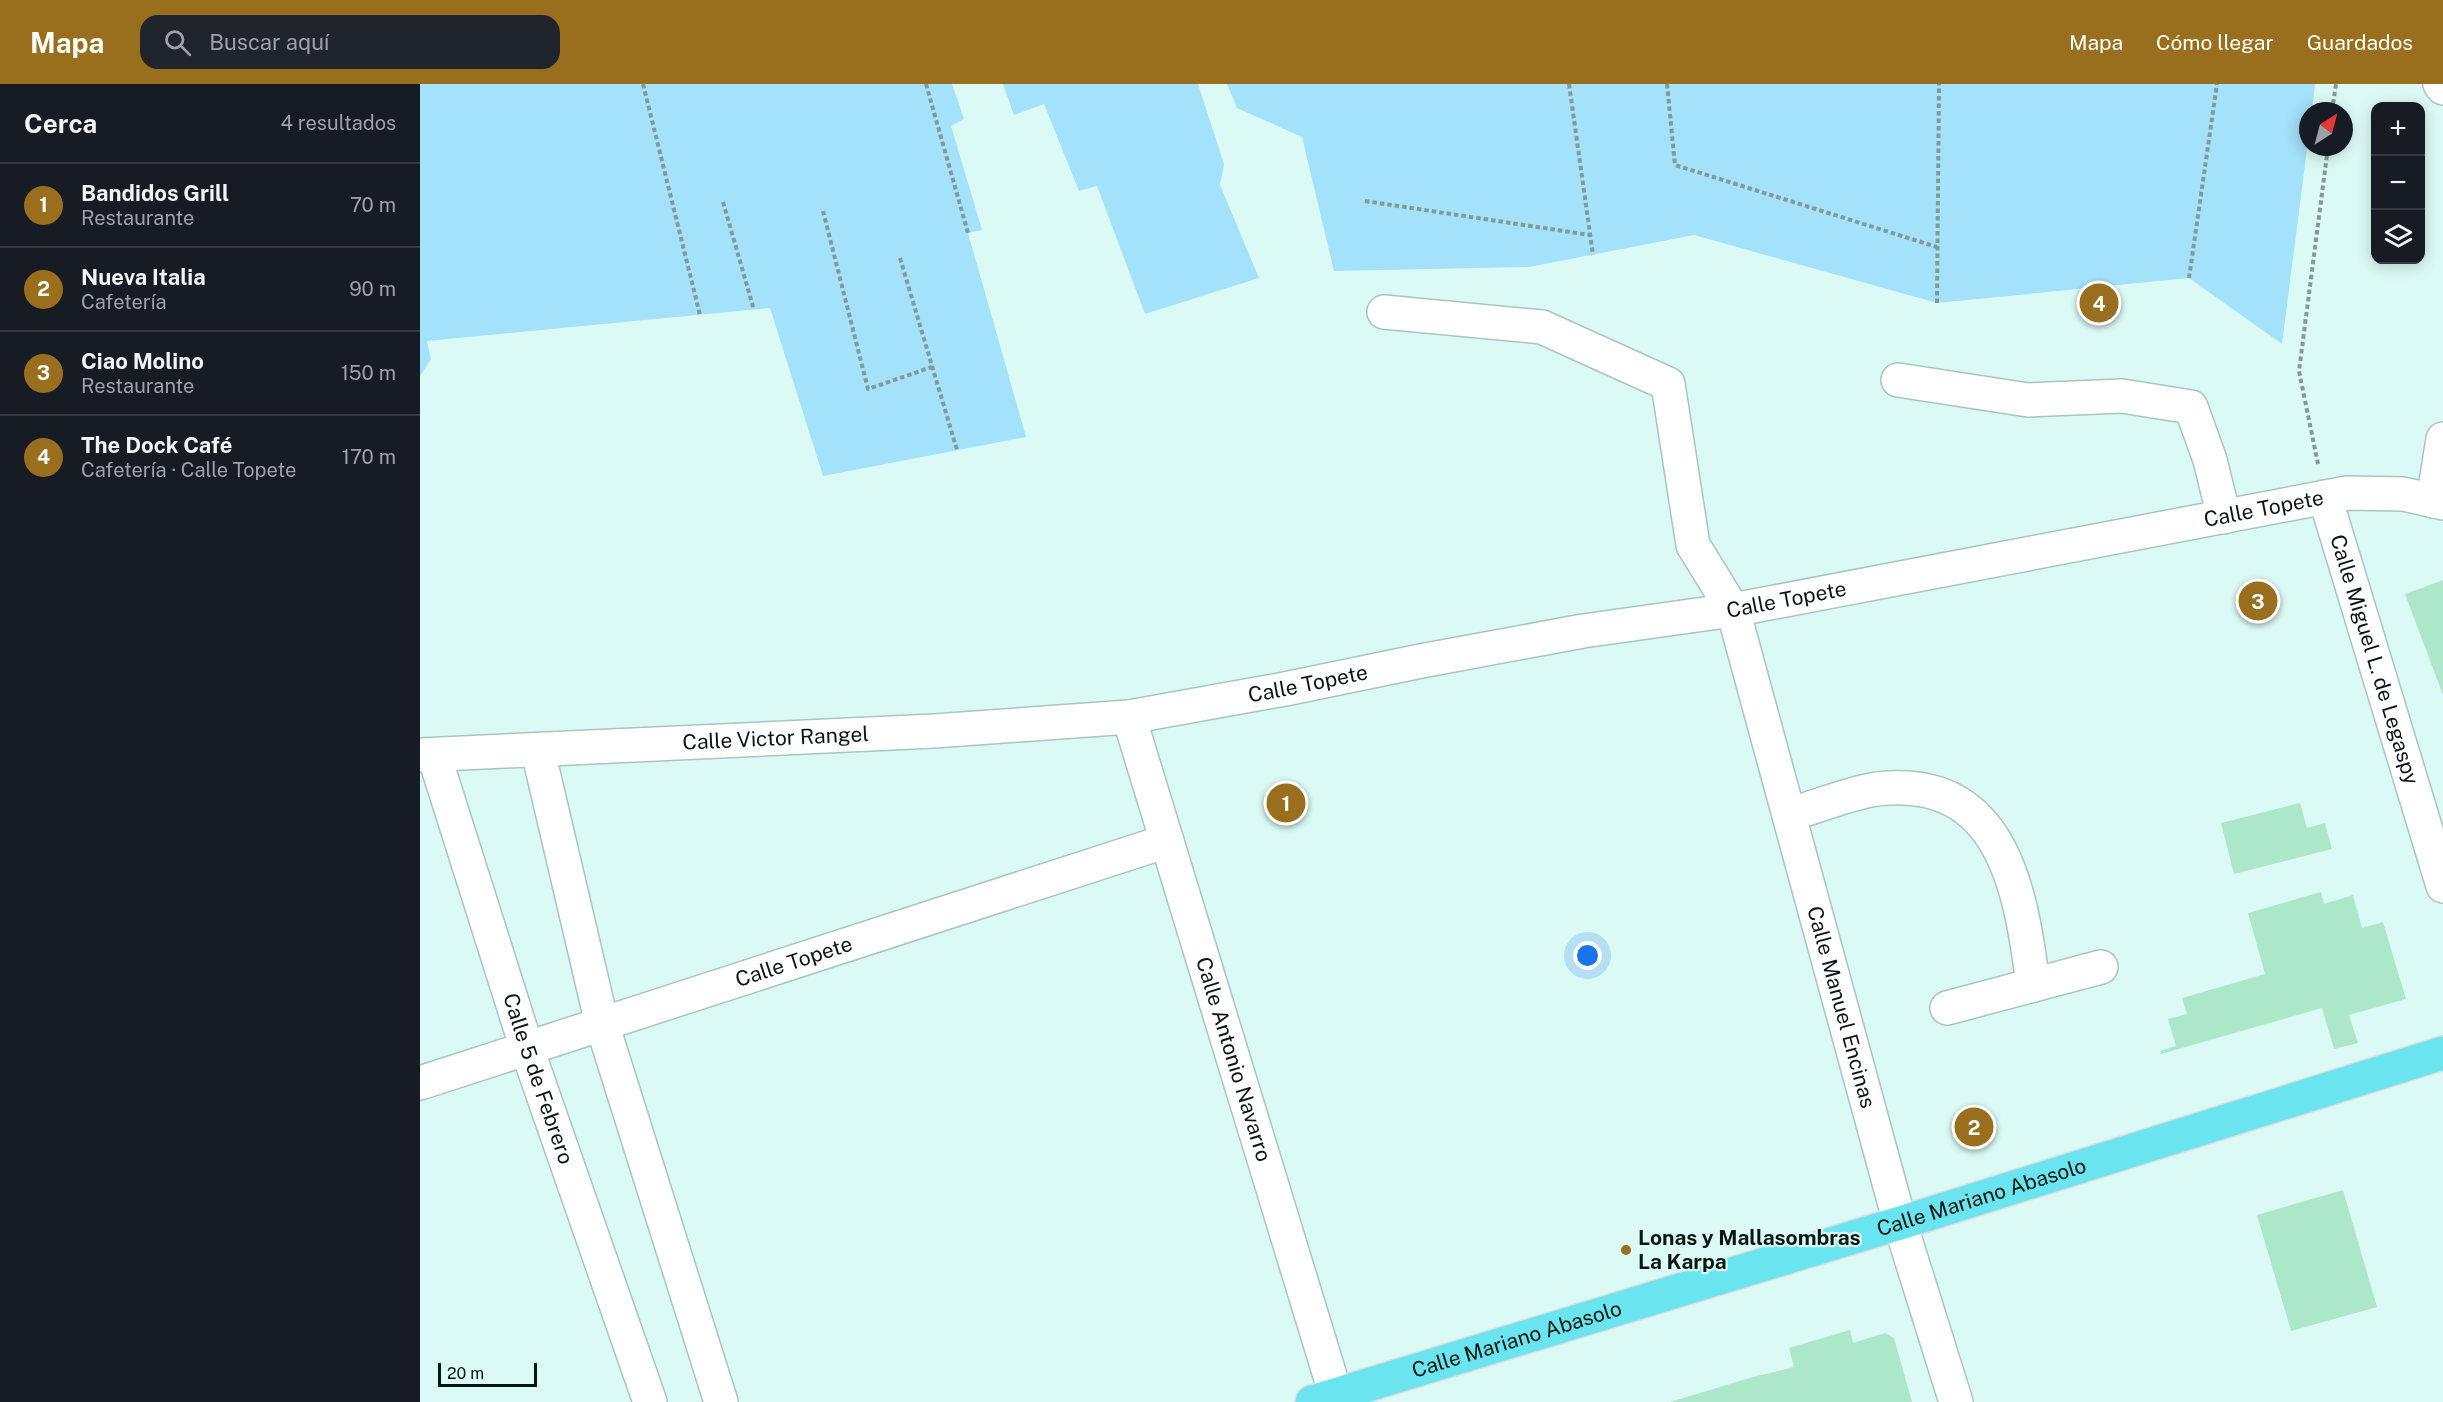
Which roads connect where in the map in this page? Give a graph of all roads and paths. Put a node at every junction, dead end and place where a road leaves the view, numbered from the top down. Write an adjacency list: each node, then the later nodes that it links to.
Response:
1 (643, 84): 24 (path)
2 (926, 84): 15 (path)
3 (1569, 84): 16 (path)
4 (1667, 84): 17 (path)
5 (1939, 84): 17 (path)
6 (2217, 84): 20 (path)
7 (2336, 84): 10 (path)
8 (2440, 84): 9 (street)
9 (2443, 88)
10 (2333, 102)
11 (2327, 156): 29 (path)
12 (1365, 201): 16 (path)
13 (723, 202): 22 (path)
14 (823, 212): 25 (path)
15 (968, 233)
16 (1590, 235): 18 (path)
17 (1937, 248): 21 (path)
18 (1593, 255)
19 (900, 258): 25 (path)
20 (2189, 278)
21 (1937, 303)
22 (754, 310)
23 (1384, 312): 32 (street, Calle Manuel Encinas)
24 (700, 315)
25 (932, 367): 28 (path)
26 (1898, 380): 31 (street)
27 (2443, 439): 30 (street)
28 (957, 450)
29 (2325, 497): 30 (street, Calle Topete); 31 (street, Calle Topete); 38 (street, Calle Miguel L. de Legaspy)
30 (2438, 502)
31 (2224, 517): 32 (street, Calle Topete)
32 (1733, 610): 33 (street, Calle Topete); 36 (street, Calle Manuel Encinas)
33 (1129, 717): 34 (street, Calle Victor Rangel); 37 (street, Calle Antonio Navarro)
34 (538, 751): 35 (street, Calle Victor Rangel); 42 (street)
35 (427, 755): 43 (street, Calle 5 de Febrero)
36 (1789, 815): 40 (street); 46 (street, Calle Manuel Encinas)
37 (1167, 841): 42 (street, Calle Topete); 47 (street, Calle Antonio Navarro)
38 (2443, 885)
39 (2101, 967): 40 (street)
40 (2033, 985): 41 (street)
41 (1947, 1008)
42 (602, 1024): 43 (street, Calle Topete); 49 (street)
43 (527, 1049): 45 (street, Calle Topete); 48 (street, Calle 5 de Febrero)
44 (2443, 1053): 46 (main road, Calle Mariano Abasolo)
45 (420, 1083)
46 (1900, 1223): 47 (main road, Calle Mariano Abasolo); 50 (street, Calle Manuel Encinas)
47 (1329, 1399)
48 (650, 1402)
49 (721, 1402)
50 (1956, 1402)

